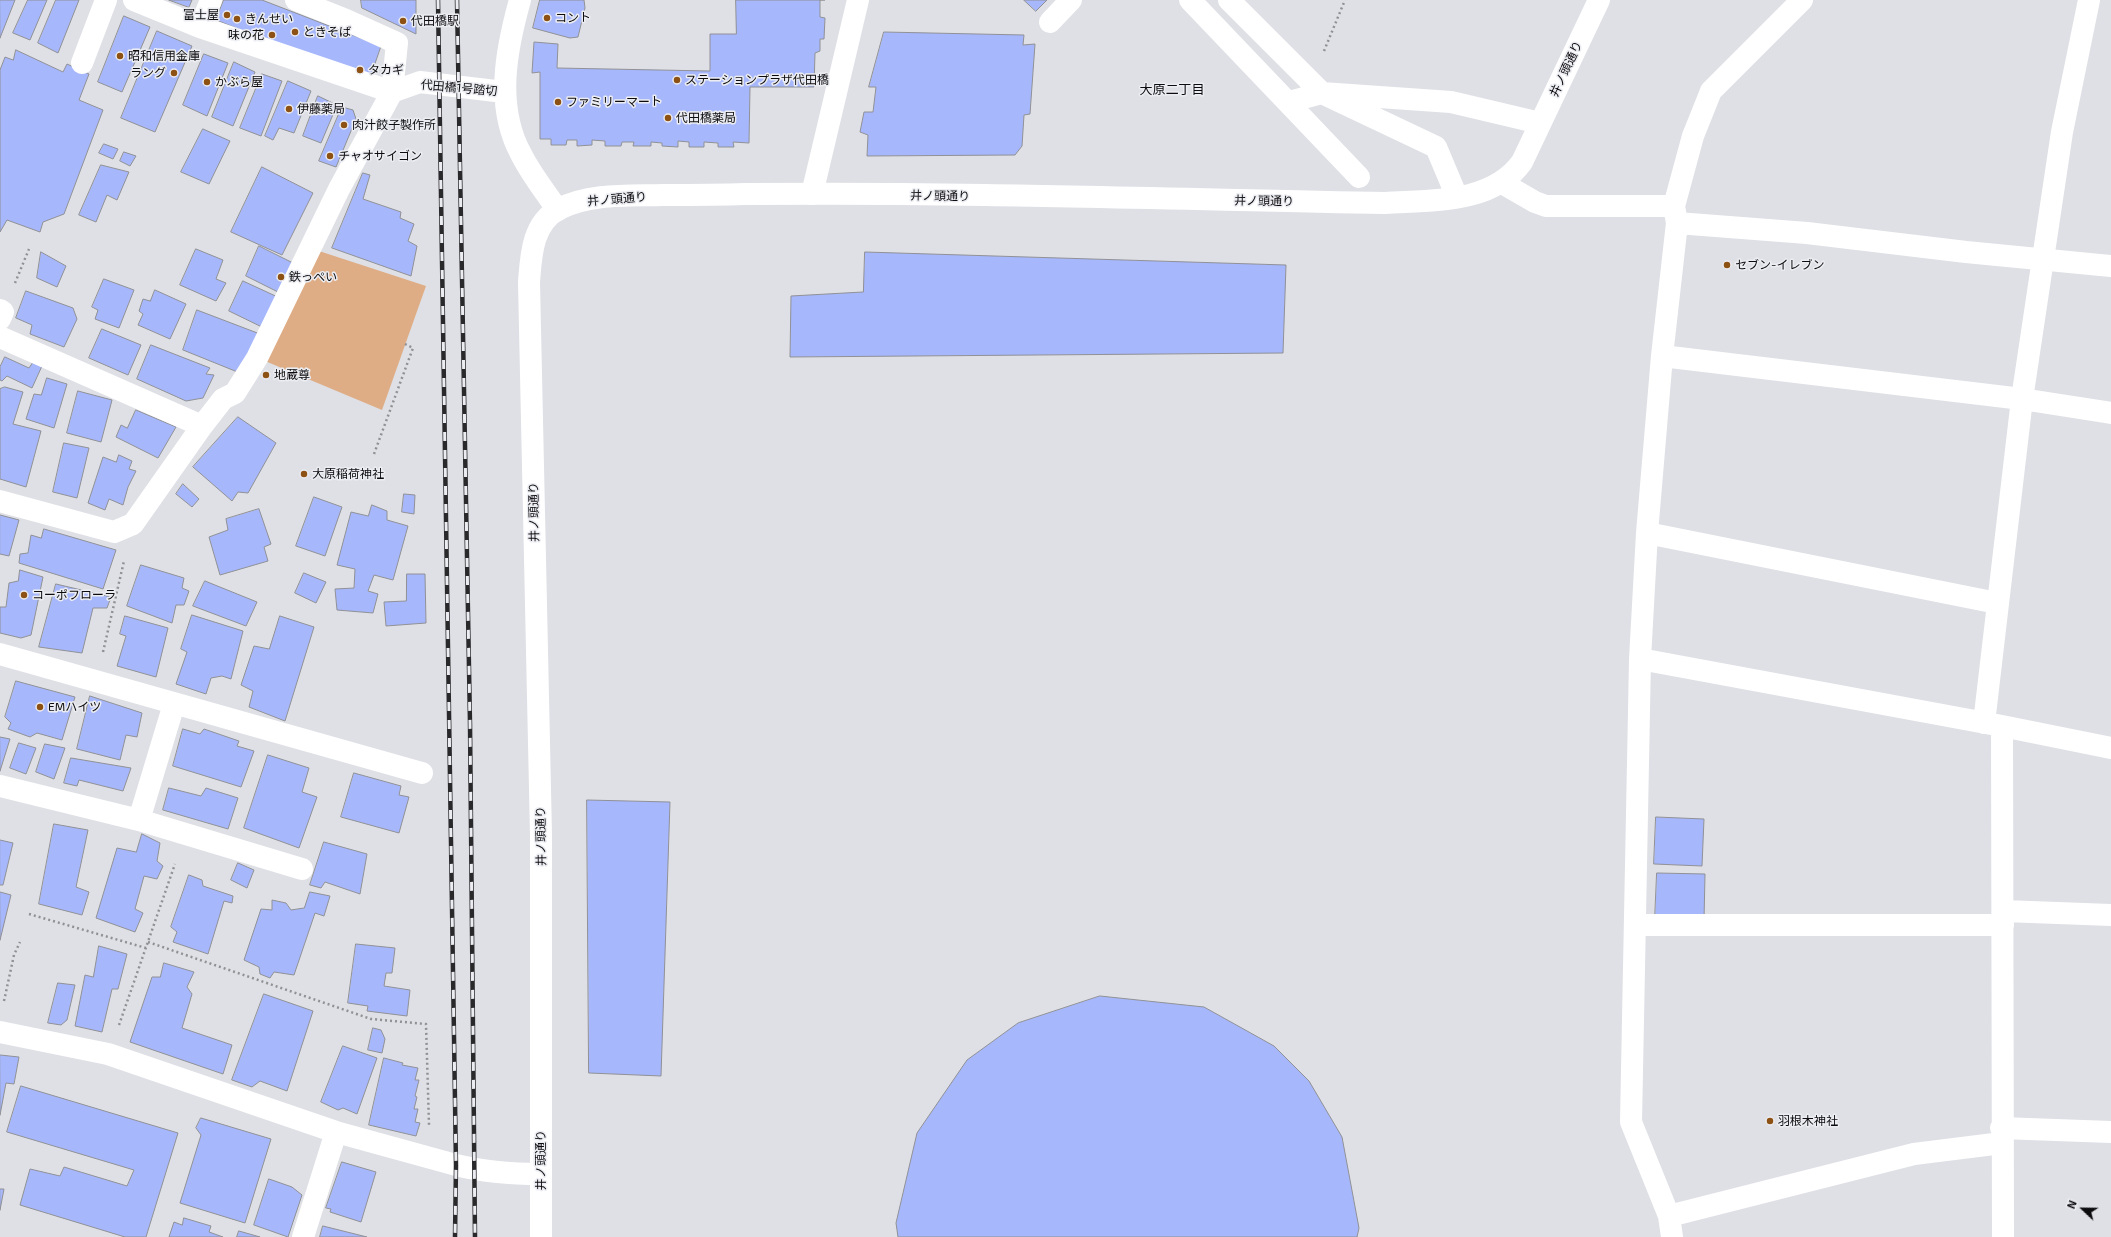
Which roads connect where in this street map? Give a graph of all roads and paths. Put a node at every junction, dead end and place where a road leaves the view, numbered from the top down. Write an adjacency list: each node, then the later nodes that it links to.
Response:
1 (106, 0): 17 (street)
2 (134, 0): 16 (street)
3 (211, 0): 16 (street)
4 (296, 0): 14 (street)
5 (520, 0): 20 (street)
6 (1072, 0): 15 (street)
7 (1190, 0): 21 (street)
8 (1229, 0): 18 (street)
9 (1345, 0): 18 (path)
10 (1599, 0): 22 (street, 井ノ頭通り)
11 (1802, 0): 28 (street)
12 (2089, 0): 30 (street)
13 (857, 3): 25 (street)
14 (345, 10): 19 (street)
15 (1050, 22)
16 (200, 27): 19 (street)
17 (82, 63)
18 (1316, 88): 21 (street); 22 (street); 26 (street)
19 (392, 92): 20 (street, 代田橋1号踏切); 38 (street)
20 (504, 92): 27 (street)
21 (1289, 102): 23 (street)
22 (1540, 123): 24 (street, 井ノ頭通り)
23 (1359, 177)
24 (1502, 183): 26 (street, 井ノ頭通り); 28 (street)
25 (812, 194): 26 (street, 井ノ頭通り); 27 (street, 井ノ頭通り)
26 (1457, 197)
27 (558, 210): 69 (street, 井ノ頭通り)
28 (1675, 214): 30 (street); 35 (street)
29 (30, 249): 32 (path)
30 (2044, 258): 31 (street); 36 (street)
31 (2111, 266)
32 (1, 314)
33 (0, 337): 38 (street)
34 (405, 344): 39 (path)
35 (1662, 356): 36 (street); 42 (street)
36 (2022, 399): 37 (street); 43 (street)
37 (2111, 413)
38 (202, 426): 41 (street)
39 (374, 454)
40 (0, 501): 41 (street)
41 (133, 524): 46 (path)
42 (1647, 533): 43 (street); 45 (street)
43 (1997, 603): 48 (street)
44 (0, 654): 46 (street)
45 (1640, 659): 48 (street); 58 (street)
46 (97, 681): 47 (street)
47 (174, 704): 50 (street); 52 (street)
48 (1993, 724): 49 (street); 57 (street)
49 (2111, 748)
50 (422, 773)
51 (0, 786): 52 (street)
52 (140, 820): 53 (street)
53 (186, 833): 54 (street); 60 (path)
54 (302, 868)
55 (29, 914): 61 (path)
56 (2111, 915): 57 (street)
57 (2003, 918): 58 (street); 67 (street)
58 (1635, 925): 70 (street)
59 (20, 942): 62 (path)
60 (148, 942): 61 (path); 68 (path)
61 (146, 948): 64 (path)
62 (3, 1003)
63 (0, 1032): 64 (street)
64 (108, 1054): 65 (street)
65 (336, 1132): 68 (street); 71 (street)
66 (2111, 1132): 67 (street)
67 (2002, 1135): 70 (street); 73 (street)
68 (430, 1158): 69 (street)
69 (541, 1174): 72 (street, 井ノ頭通り)
70 (1671, 1227)
71 (303, 1237)
72 (541, 1237)
73 (2002, 1237)

